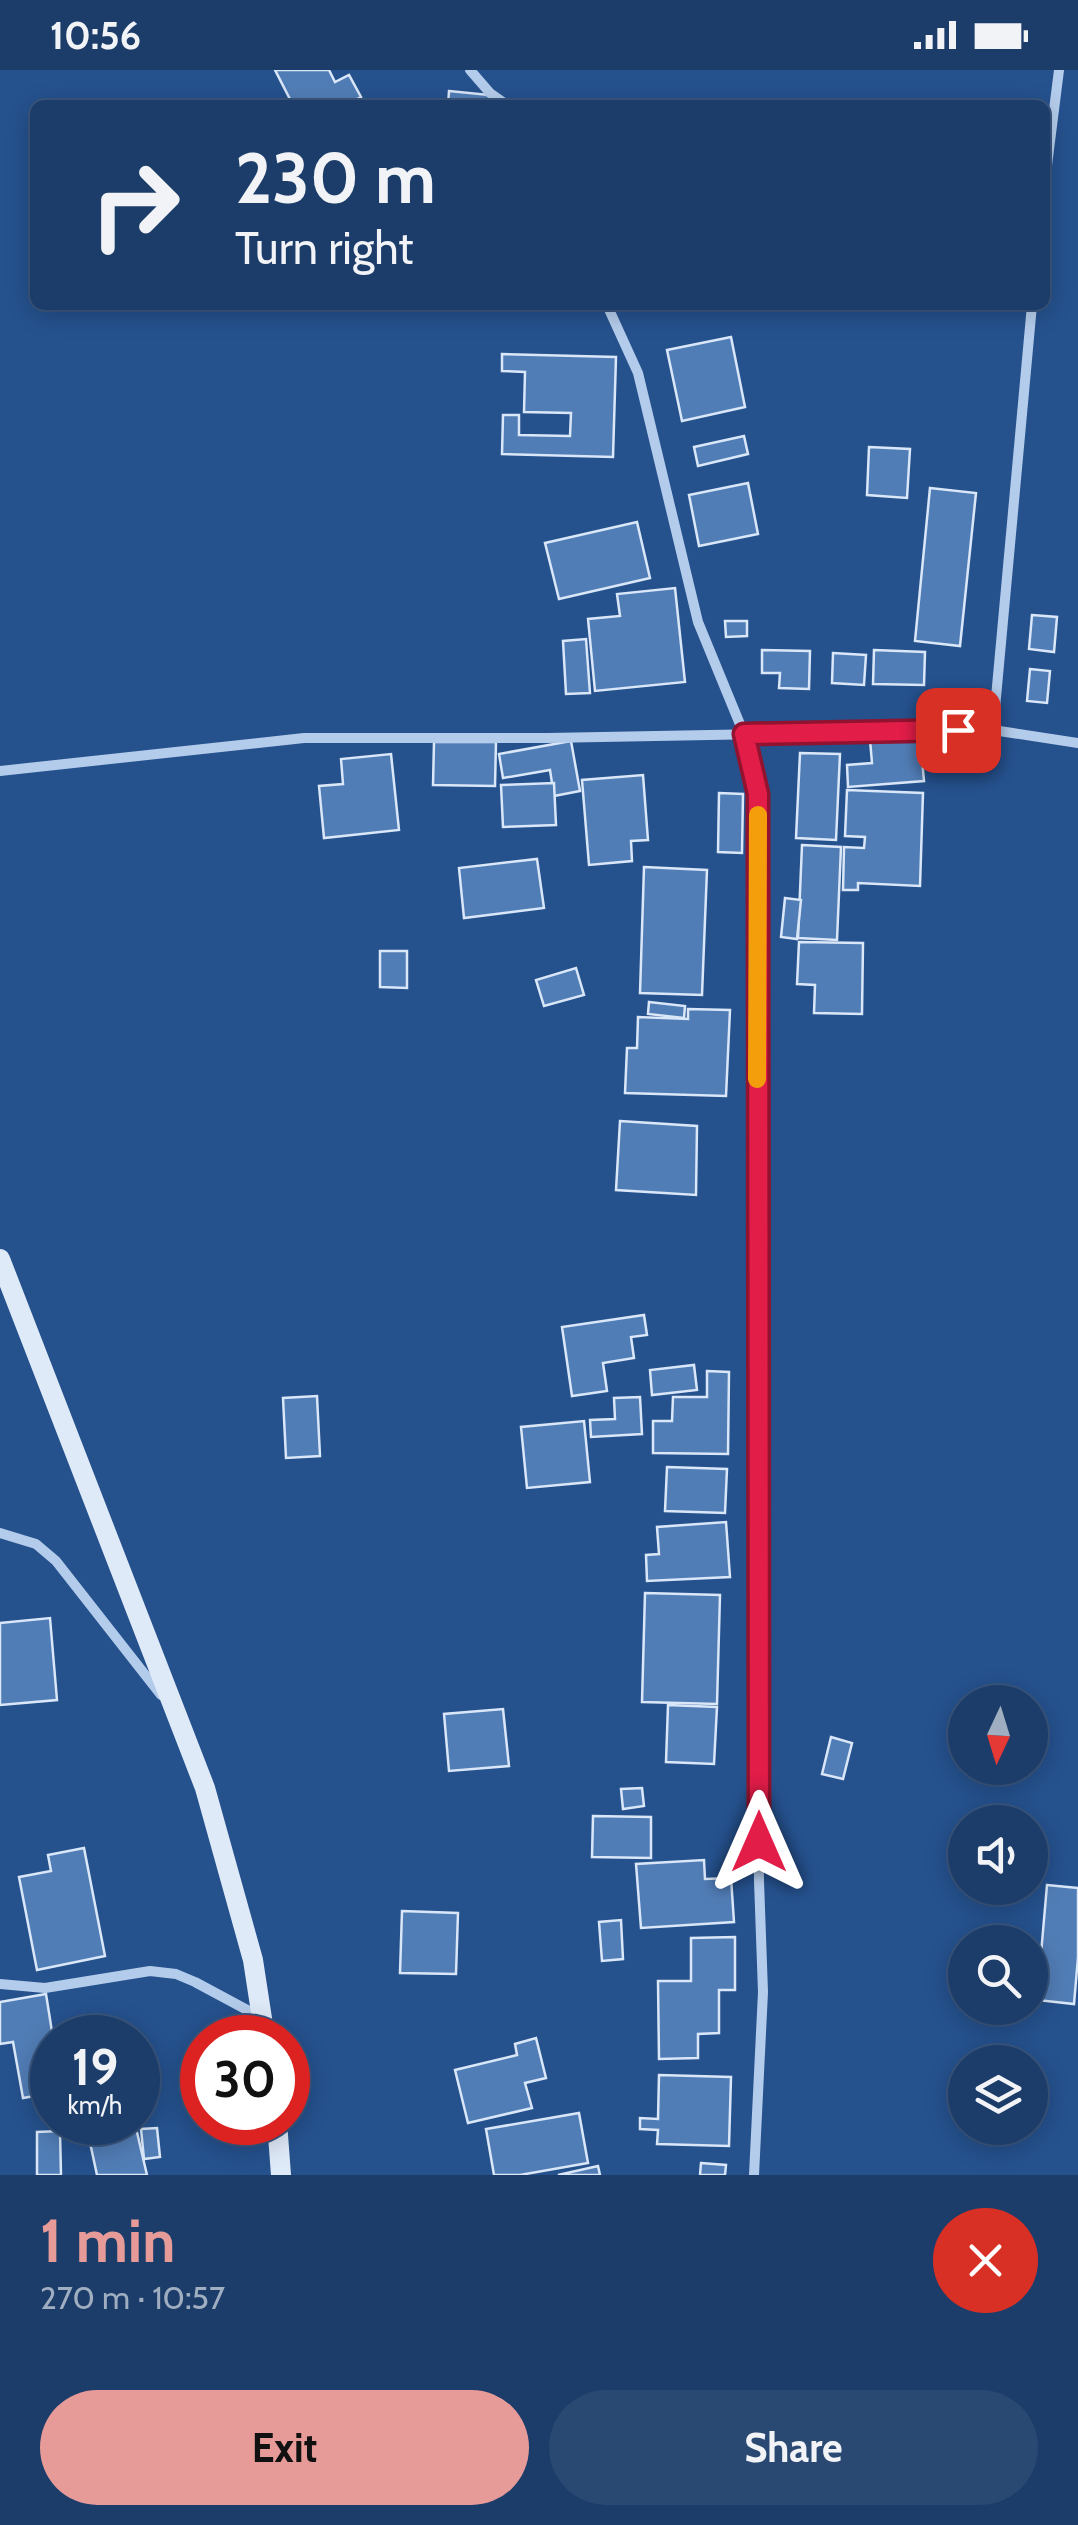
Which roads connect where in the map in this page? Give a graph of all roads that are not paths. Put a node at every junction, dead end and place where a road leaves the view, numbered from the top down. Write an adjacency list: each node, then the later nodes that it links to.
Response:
1 (470, 70): 3 (street)
2 (1059, 70): 4 (street)
3 (500, 100)
4 (1050, 141)
5 (609, 310): 8 (street)
6 (1032, 310): 7 (street)
7 (993, 730): 8 (street); 9 (street)
8 (744, 734): 10 (street); 19 (street)
9 (1078, 744)
10 (0, 771)
11 (0, 1260): 13 (main road)
12 (0, 1533): 13 (street)
13 (174, 1711): 16 (main road)
14 (0, 1984): 15 (street)
15 (244, 2015)
16 (262, 2015)
17 (279, 2145): 18 (main road)
18 (281, 2175)
19 (754, 2175)

